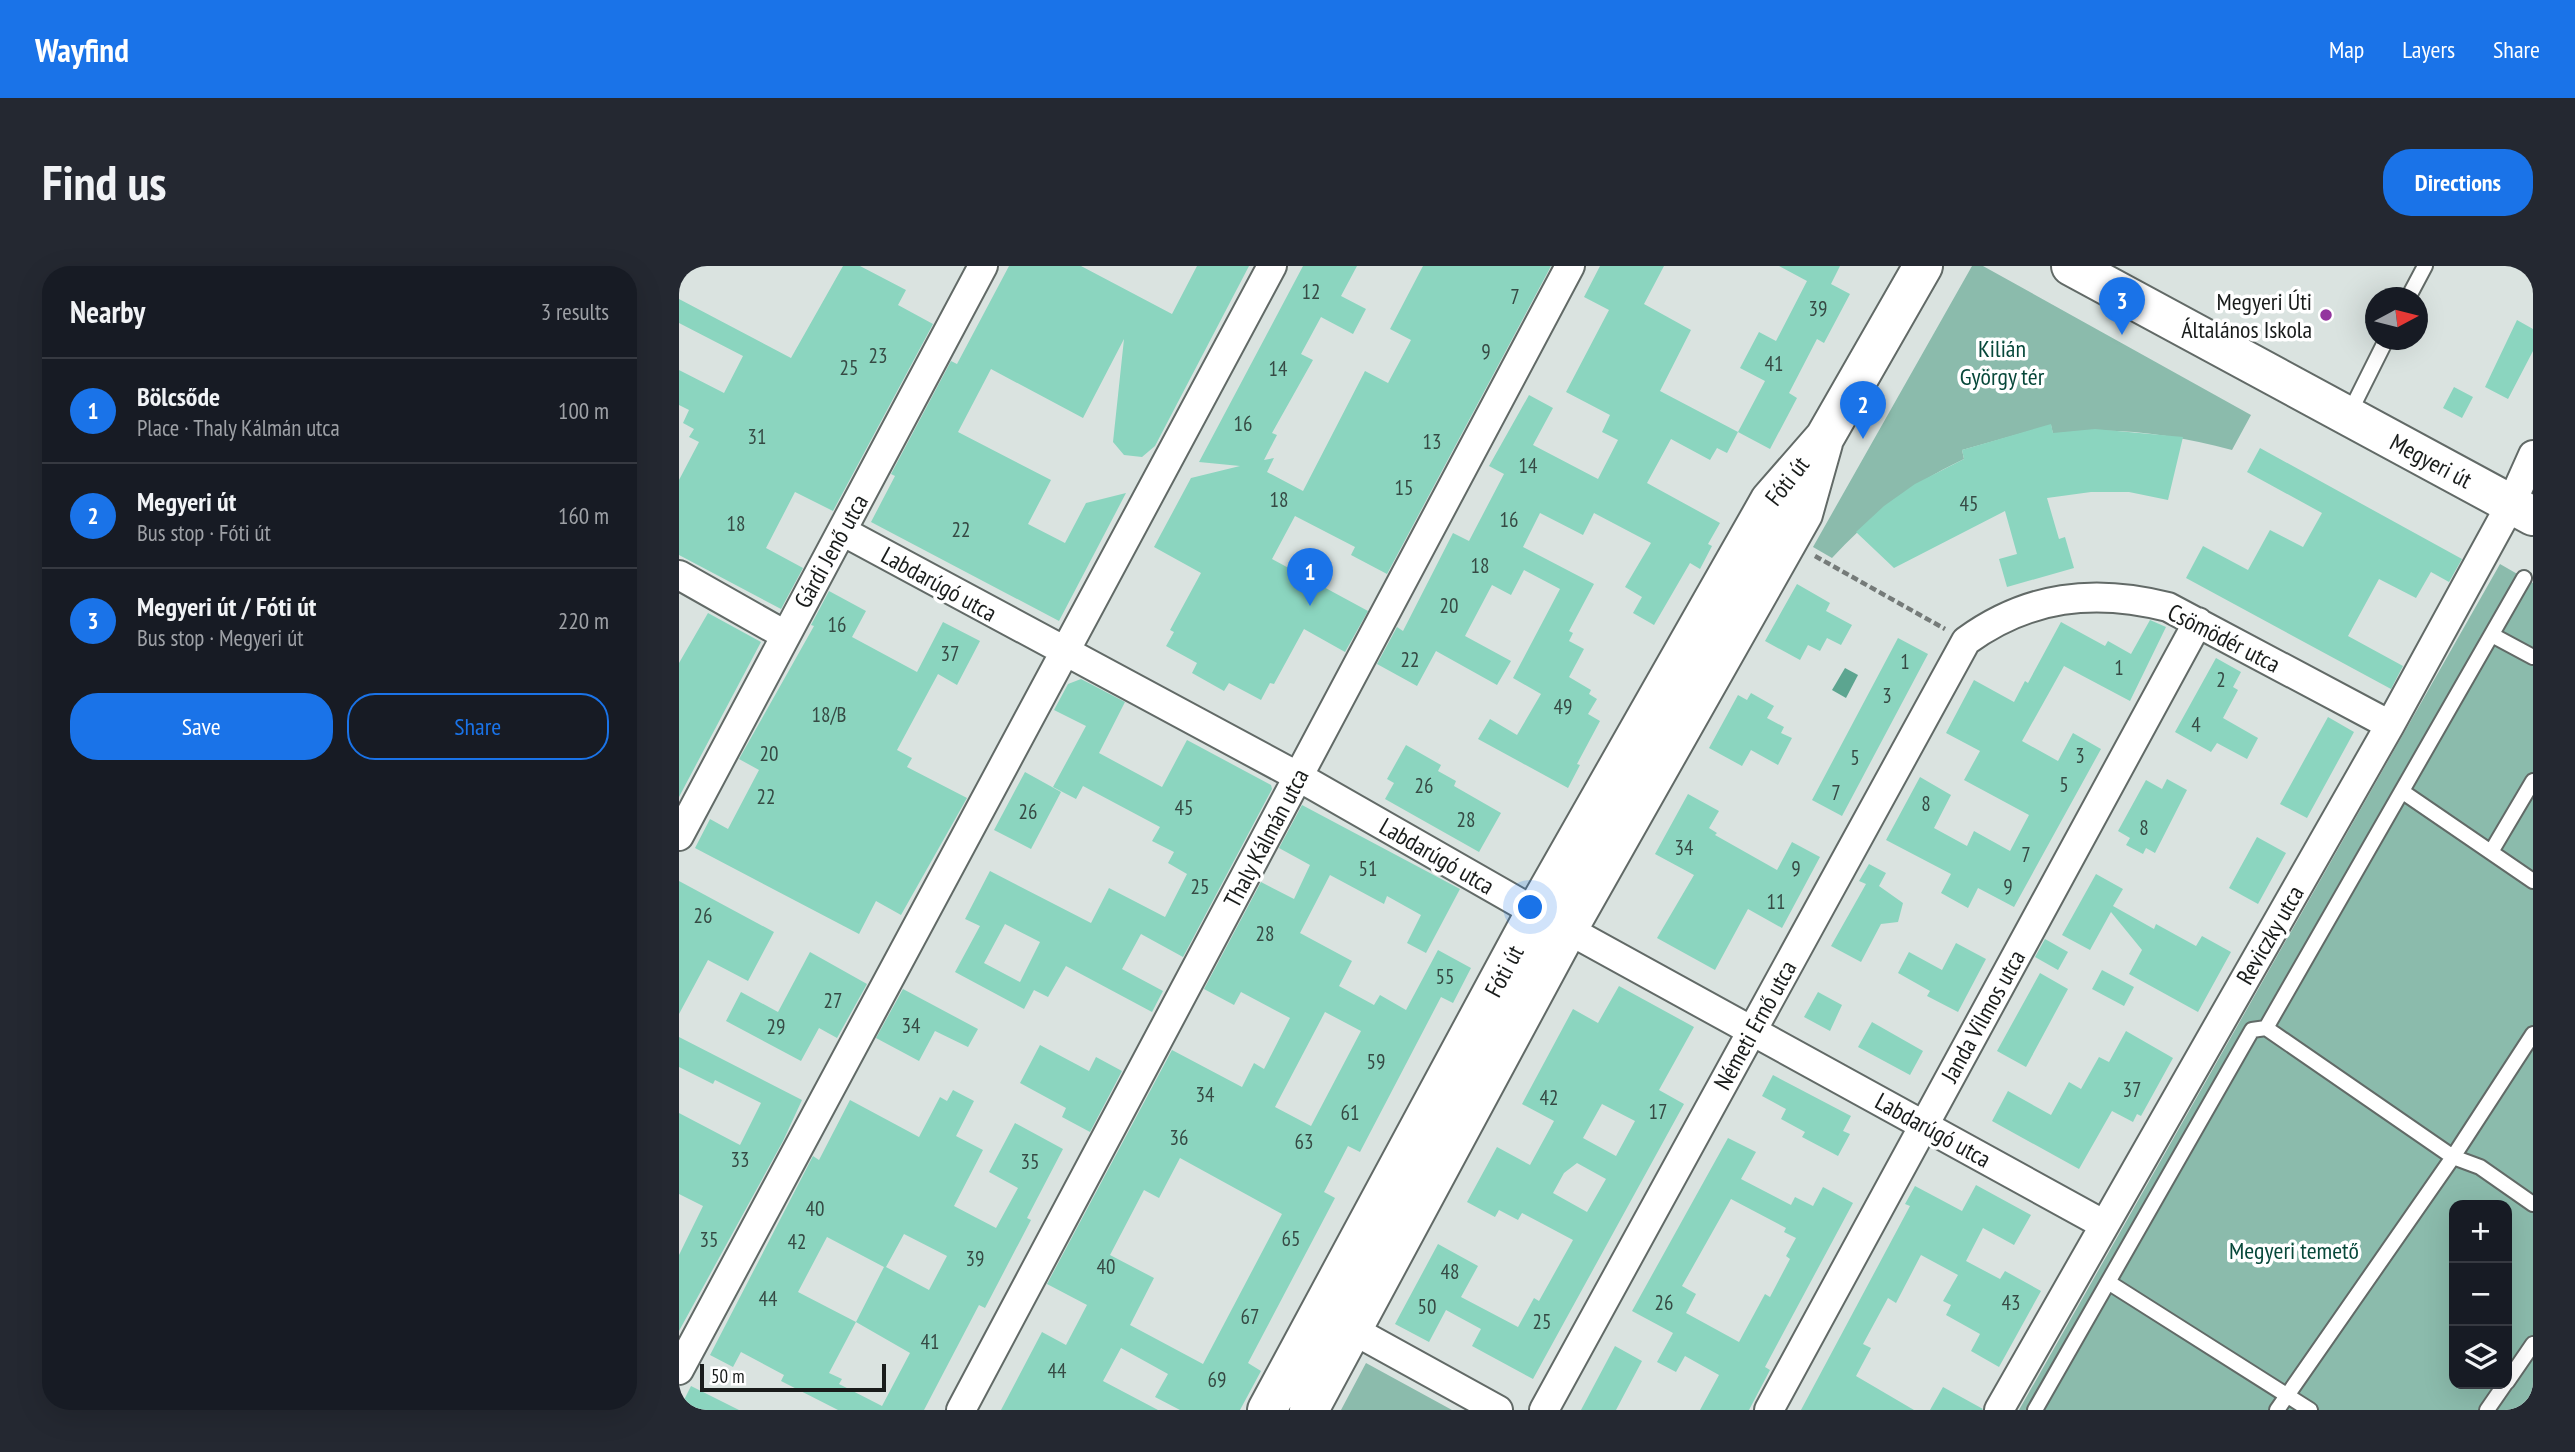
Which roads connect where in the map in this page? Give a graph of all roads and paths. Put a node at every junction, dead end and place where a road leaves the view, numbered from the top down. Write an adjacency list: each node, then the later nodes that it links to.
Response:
1 (983, 266): 13 (street, Gárdi Jenő utca)
2 (1272, 266): 21 (street)
3 (1570, 266): 24 (street, Thaly Kálmán utca)
4 (1923, 266): 10 (street, Fóti út)
5 (2071, 266): 9 (street, Megyeri út)
6 (2425, 266): 7 (lane)
7 (2414, 287)
8 (2381, 350): 9 (lane)
9 (2348, 417): 12 (street, Megyeri út)
10 (1825, 437): 14 (street, Fóti út); 30 (street, Fóti út)
11 (2533, 455): 12 (street, Reviczky utca)
12 (2522, 510): 23 (street, Reviczky utca)
13 (842, 531): 18 (street, Gárdi Jenő utca); 21 (street, Labdarúgó utca)
14 (1787, 540): 20 (path); 30 (street, Fóti út)
15 (679, 575): 18 (street)
16 (2524, 578): 19 (lane)
17 (2198, 622): 20 (street, Csömödér utca); 23 (street, Csömödér utca); 34 (street, Janda Vilmos utca)
18 (785, 635): 27 (street, Gárdi Jenő utca)
19 (2492, 635): 22 (lane); 26 (lane)
20 (1966, 641): 32 (street, Németi Ernő utca)
21 (1063, 652): 24 (street, Labdarúgó utca); 41 (street)
22 (2533, 657)
23 (2390, 725): 37 (street, Reviczky utca)
24 (1299, 777): 30 (street, Labdarúgó utca); 46 (street, Thaly Kálmán utca)
25 (2533, 781): 28 (lane)
26 (2403, 792): 28 (lane); 31 (lane)
27 (679, 836)
28 (2491, 852): 29 (lane)
29 (2533, 881)
30 (1552, 920): 32 (street, Labdarúgó utca); 39 (street, Fóti út); 47 (street, Fóti út)
31 (2266, 1028): 35 (lane); 38 (lane)
32 (1752, 1030): 34 (street, Labdarúgó utca); 50 (street, Németi Ernő utca)
33 (2533, 1034): 35 (lane)
34 (1923, 1124): 37 (street, Labdarúgó utca); 51 (street, Janda Vilmos utca)
35 (2453, 1157): 36 (lane); 45 (lane)
36 (2533, 1204)
37 (2103, 1224): 52 (street, Reviczky utca)
38 (2108, 1282): 45 (lane); 53 (lane)
39 (1353, 1329): 48 (street, Fóti út); 49 (street)
40 (2533, 1344): 43 (lane)
41 (686, 1348): 42 (street)
42 (679, 1370)
43 (2512, 1374)
44 (2502, 1389): 56 (lane)
45 (2287, 1395): 54 (lane); 55 (lane)
46 (961, 1410)
47 (1267, 1410)
48 (1309, 1410)
49 (1498, 1410)
50 (1544, 1410)
51 (1769, 1410)
52 (1999, 1410)
53 (2035, 1410)
54 (2277, 1410)
55 (2310, 1410)
56 (2487, 1410)

